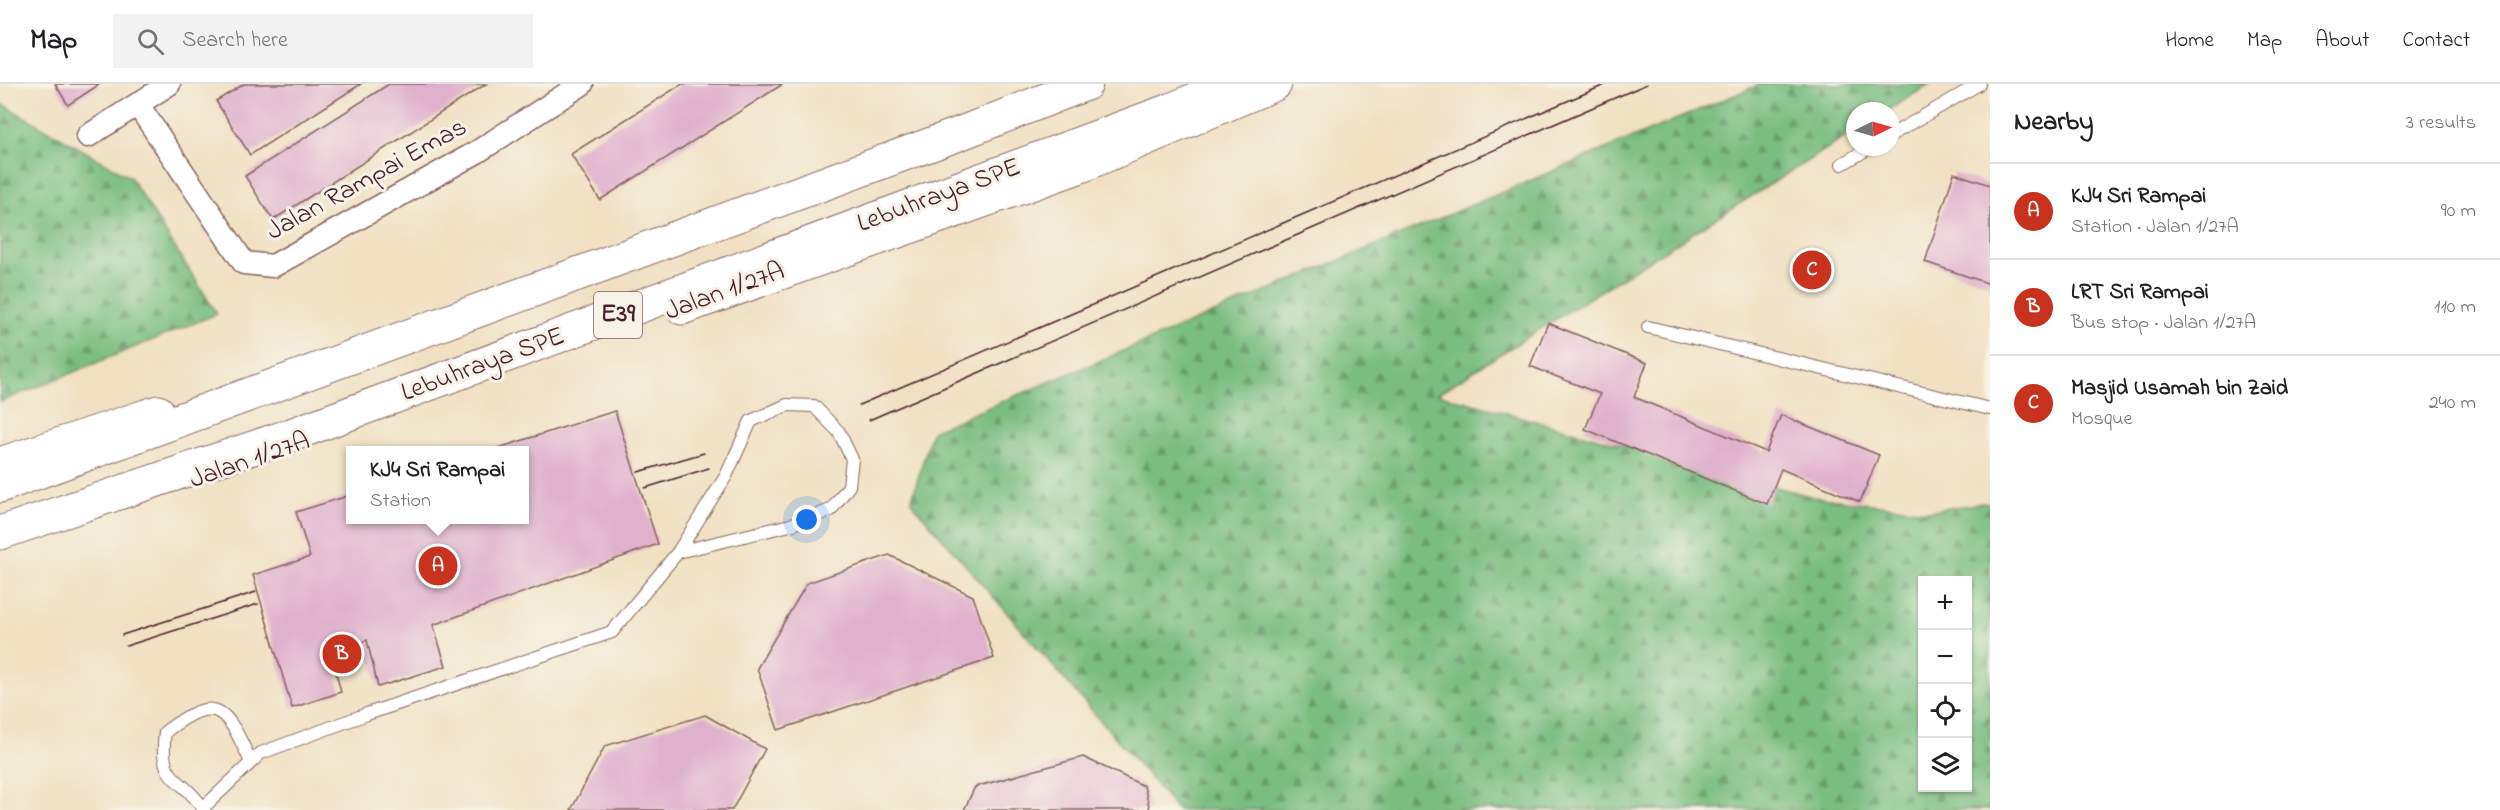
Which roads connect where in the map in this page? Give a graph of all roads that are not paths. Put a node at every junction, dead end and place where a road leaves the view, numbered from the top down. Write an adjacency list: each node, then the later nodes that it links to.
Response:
1 (169, 84): 8 (street)
2 (582, 84): 8 (street, Jalan Rampai Emas)
3 (1060, 84): 15 (main road)
4 (1086, 84): 16 (main road, Lebuhraya SPE / E39)
5 (1231, 84): 17 (main road, Lebuhraya SPE / E39)
6 (1275, 84): 18 (main road, Jalan 1/27A)
7 (1979, 84): 9 (lane)
8 (138, 105): 10 (street)
9 (1900, 130)
10 (88, 136)
11 (1856, 156): 12 (lane)
12 (1842, 164)
13 (1648, 327): 14 (lane)
14 (1990, 409)
15 (0, 464)
16 (0, 486)
17 (0, 533)
18 (0, 547)
19 (678, 552): 19 (lane); 20 (lane)
20 (251, 762): 21 (lane); 21 (lane)
21 (204, 809)

